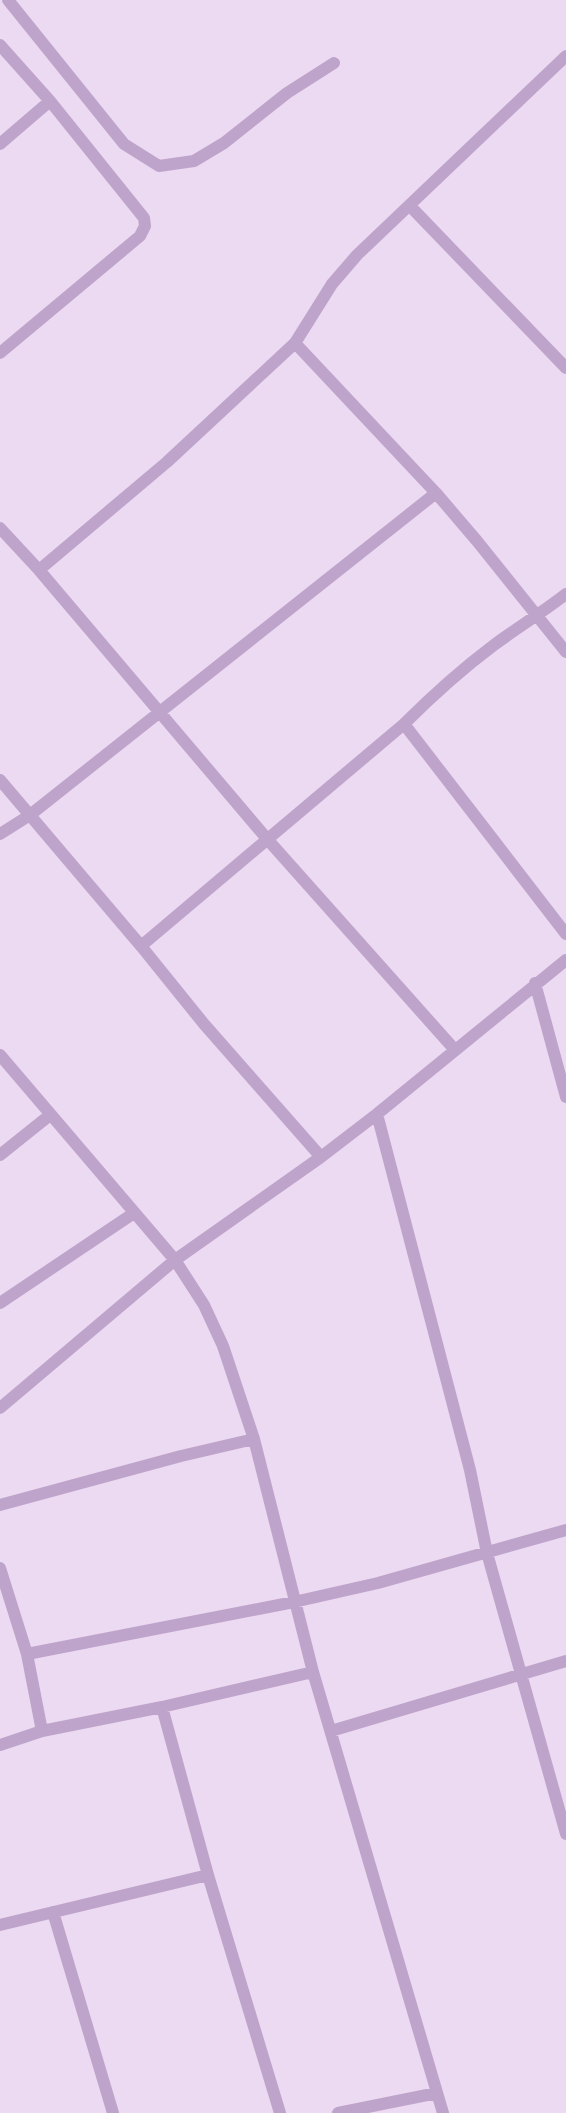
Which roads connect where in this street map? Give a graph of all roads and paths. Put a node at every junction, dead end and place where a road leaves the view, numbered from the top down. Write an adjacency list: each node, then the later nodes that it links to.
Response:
1 (8, 0): 4 (street)
2 (0, 46): 5 (street)
3 (566, 56): 7 (street)
4 (334, 63)
5 (50, 101): 6 (street); 9 (street)
6 (0, 144)
7 (410, 206): 8 (street); 10 (street)
8 (295, 343): 11 (street); 13 (street)
9 (0, 353)
10 (566, 368)
11 (436, 493): 15 (street); 17 (street)
12 (0, 528): 13 (street)
13 (39, 570): 17 (street)
14 (566, 594): 15 (street)
15 (538, 616): 16 (street); 18 (street)
16 (566, 652)
17 (158, 712): 20 (street); 22 (street)
18 (404, 724): 22 (street); 23 (street)
19 (0, 780): 20 (street)
20 (30, 815): 21 (street); 24 (street)
21 (0, 834)
22 (268, 840): 24 (street); 27 (street)
23 (566, 934)
24 (142, 946): 33 (street)
25 (566, 960): 26 (street)
26 (535, 983): 27 (street); 29 (street)
27 (455, 1050): 30 (street)
28 (0, 1055): 31 (street)
29 (566, 1097)
30 (377, 1114): 33 (street); 41 (street)
31 (50, 1115): 32 (street); 34 (street)
32 (0, 1155)
33 (321, 1157): 35 (street)
34 (134, 1213): 35 (street); 36 (street)
35 (175, 1260): 37 (street); 38 (street)
36 (0, 1303)
37 (0, 1408)
38 (254, 1439): 39 (street); 43 (street)
39 (0, 1505)
40 (566, 1530): 41 (street)
41 (488, 1553): 43 (street); 47 (street)
42 (0, 1568): 44 (street)
43 (294, 1602): 44 (street); 46 (street)
44 (27, 1654): 49 (street)
45 (566, 1661): 47 (street)
46 (313, 1672): 48 (street); 50 (street)
47 (521, 1674): 50 (street); 52 (street)
48 (162, 1707): 49 (street); 53 (street)
49 (42, 1731): 51 (street)
50 (330, 1731): 56 (street)
51 (0, 1744)
52 (566, 1834)
53 (208, 1875): 54 (street); 58 (street)
54 (54, 1912): 55 (street); 57 (street)
55 (0, 1925)
56 (437, 2094): 59 (street); 60 (street)
57 (113, 2113)
58 (280, 2113)
59 (338, 2113)
60 (443, 2113)

